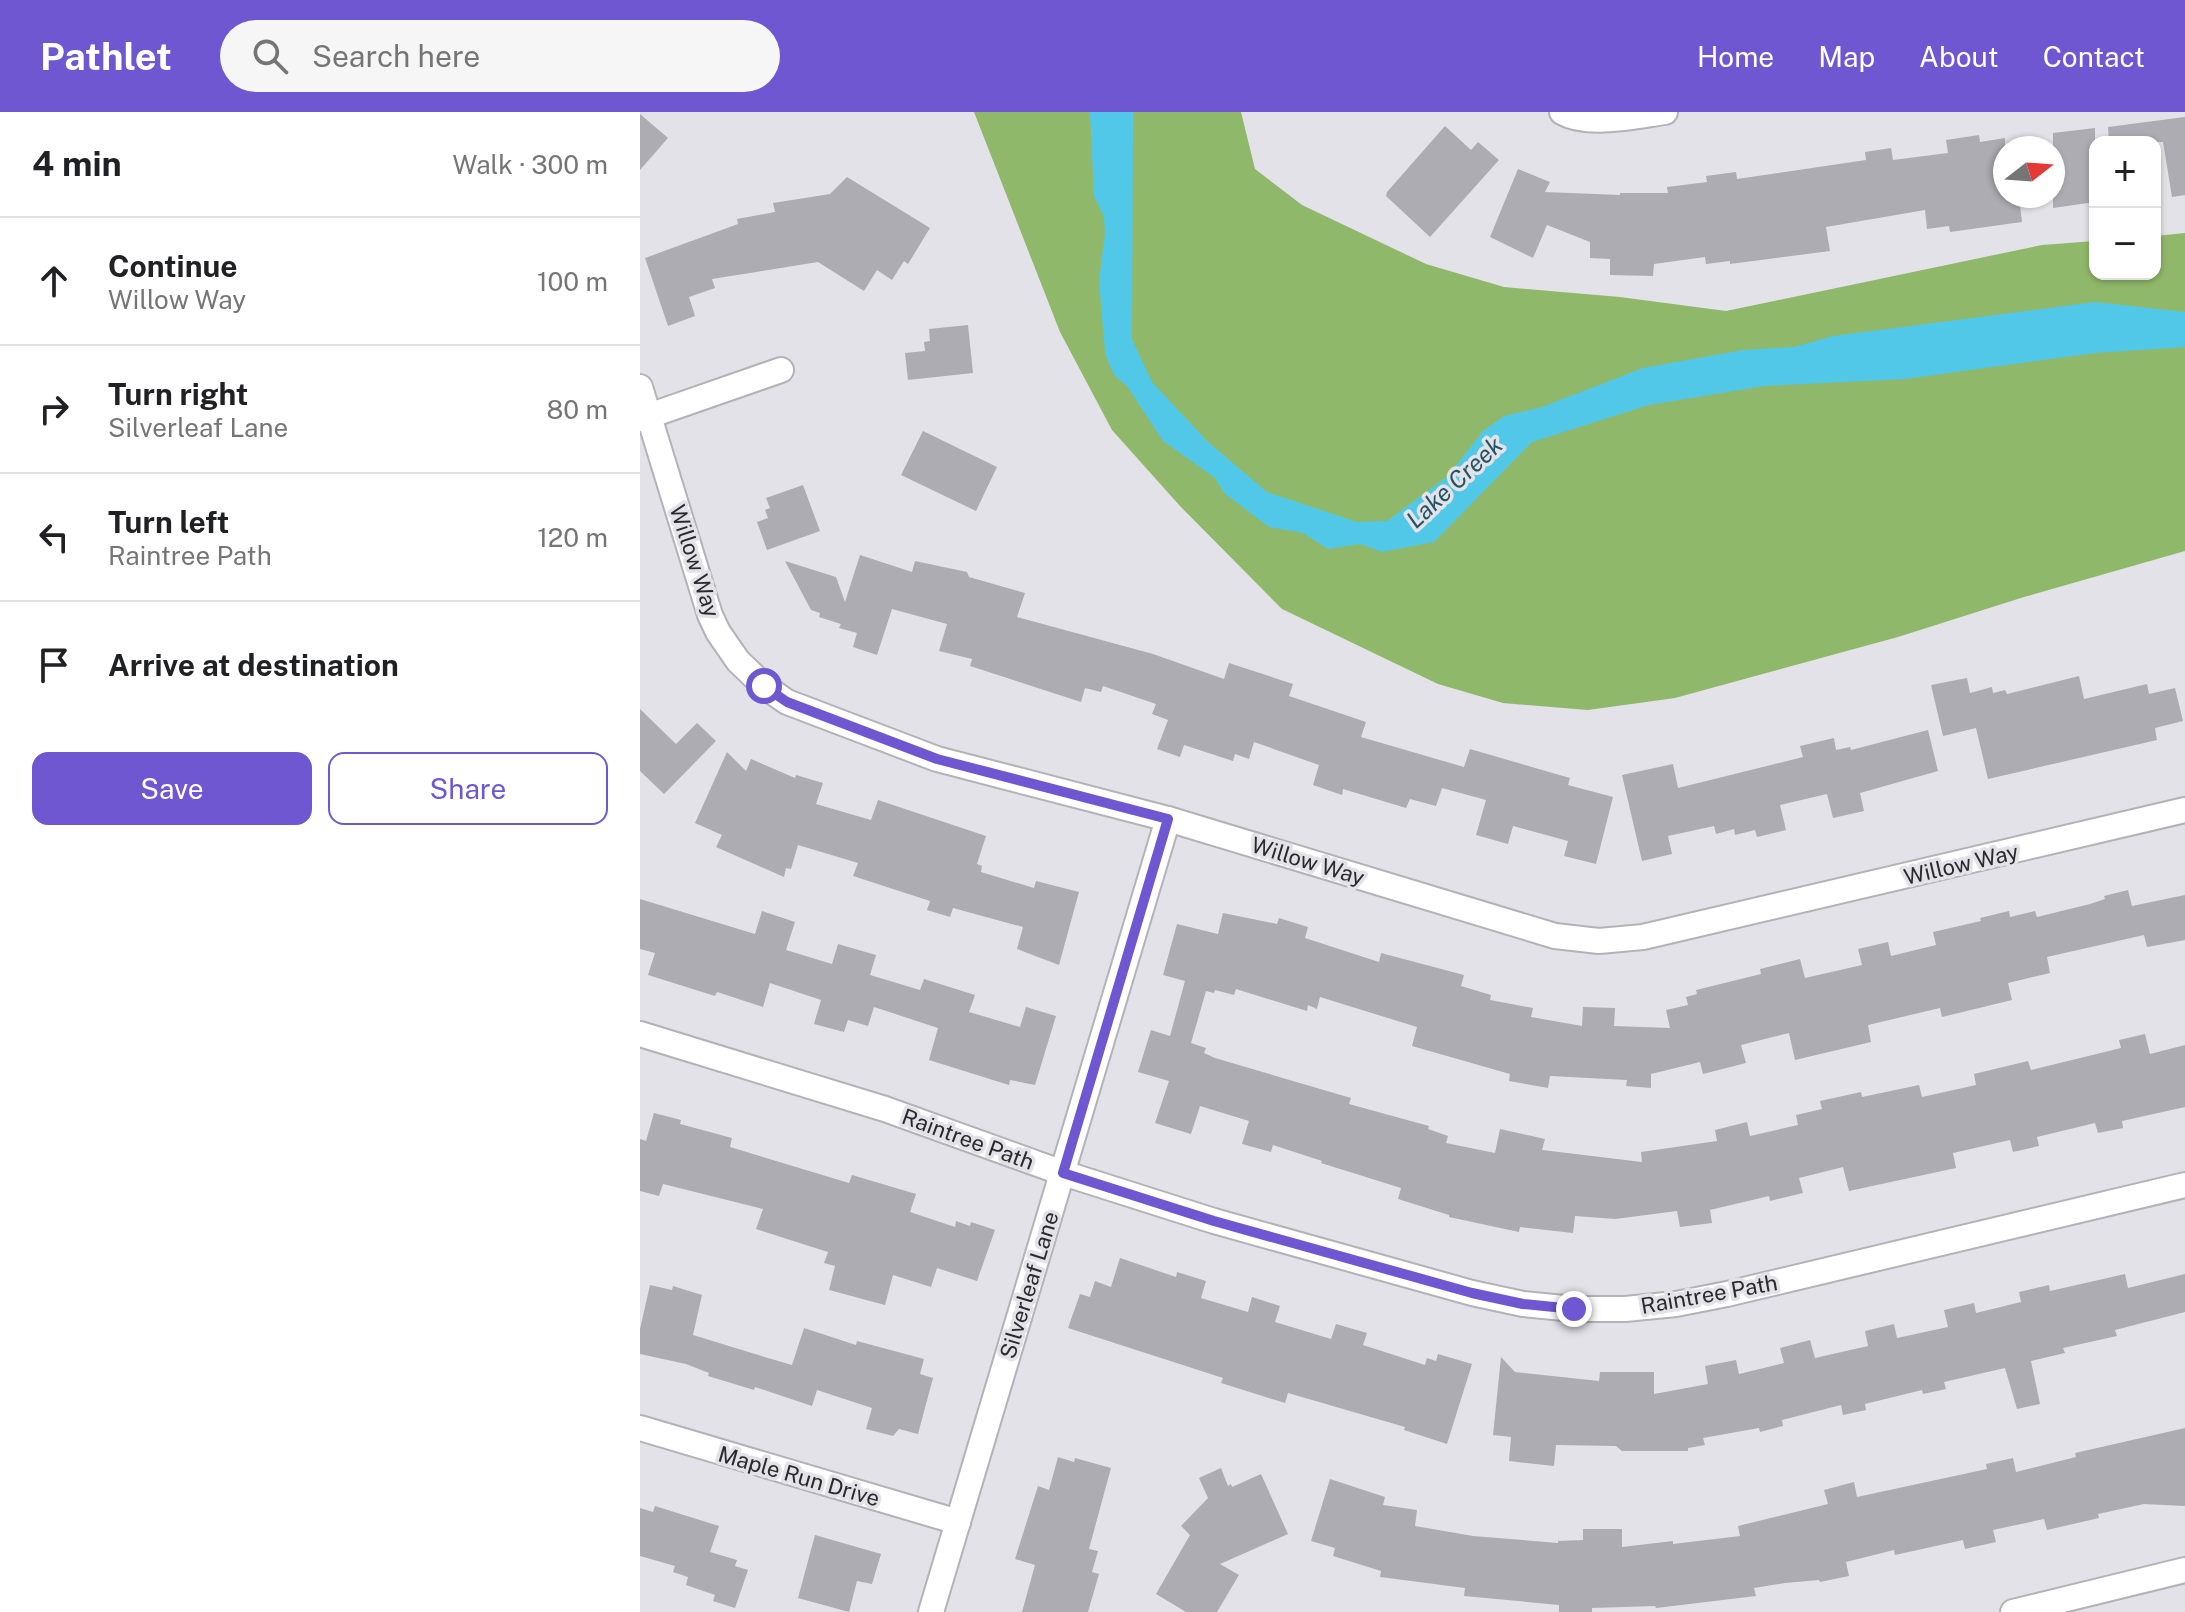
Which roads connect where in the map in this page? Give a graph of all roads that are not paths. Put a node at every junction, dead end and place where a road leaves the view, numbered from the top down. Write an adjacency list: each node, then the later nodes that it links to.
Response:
1 (1562, 112): 2 (street)
2 (1665, 112)
3 (781, 370): 5 (street)
4 (640, 387): 5 (street, Willow Way)
5 (645, 417): 7 (street, Willow Way)
6 (2185, 810): 7 (street, Willow Way)
7 (1168, 819): 9 (street, Silverleaf Lane)
8 (640, 1034): 9 (street, Raintree Path)
9 (1063, 1173): 10 (street, Raintree Path); 12 (street, Silverleaf Lane)
10 (2185, 1185)
11 (640, 1428): 12 (street, Maple Run Drive)
12 (958, 1522): 14 (street, Silverleaf Lane)
13 (2185, 1570): 15 (street)
14 (931, 1612)
15 (2013, 1612)

